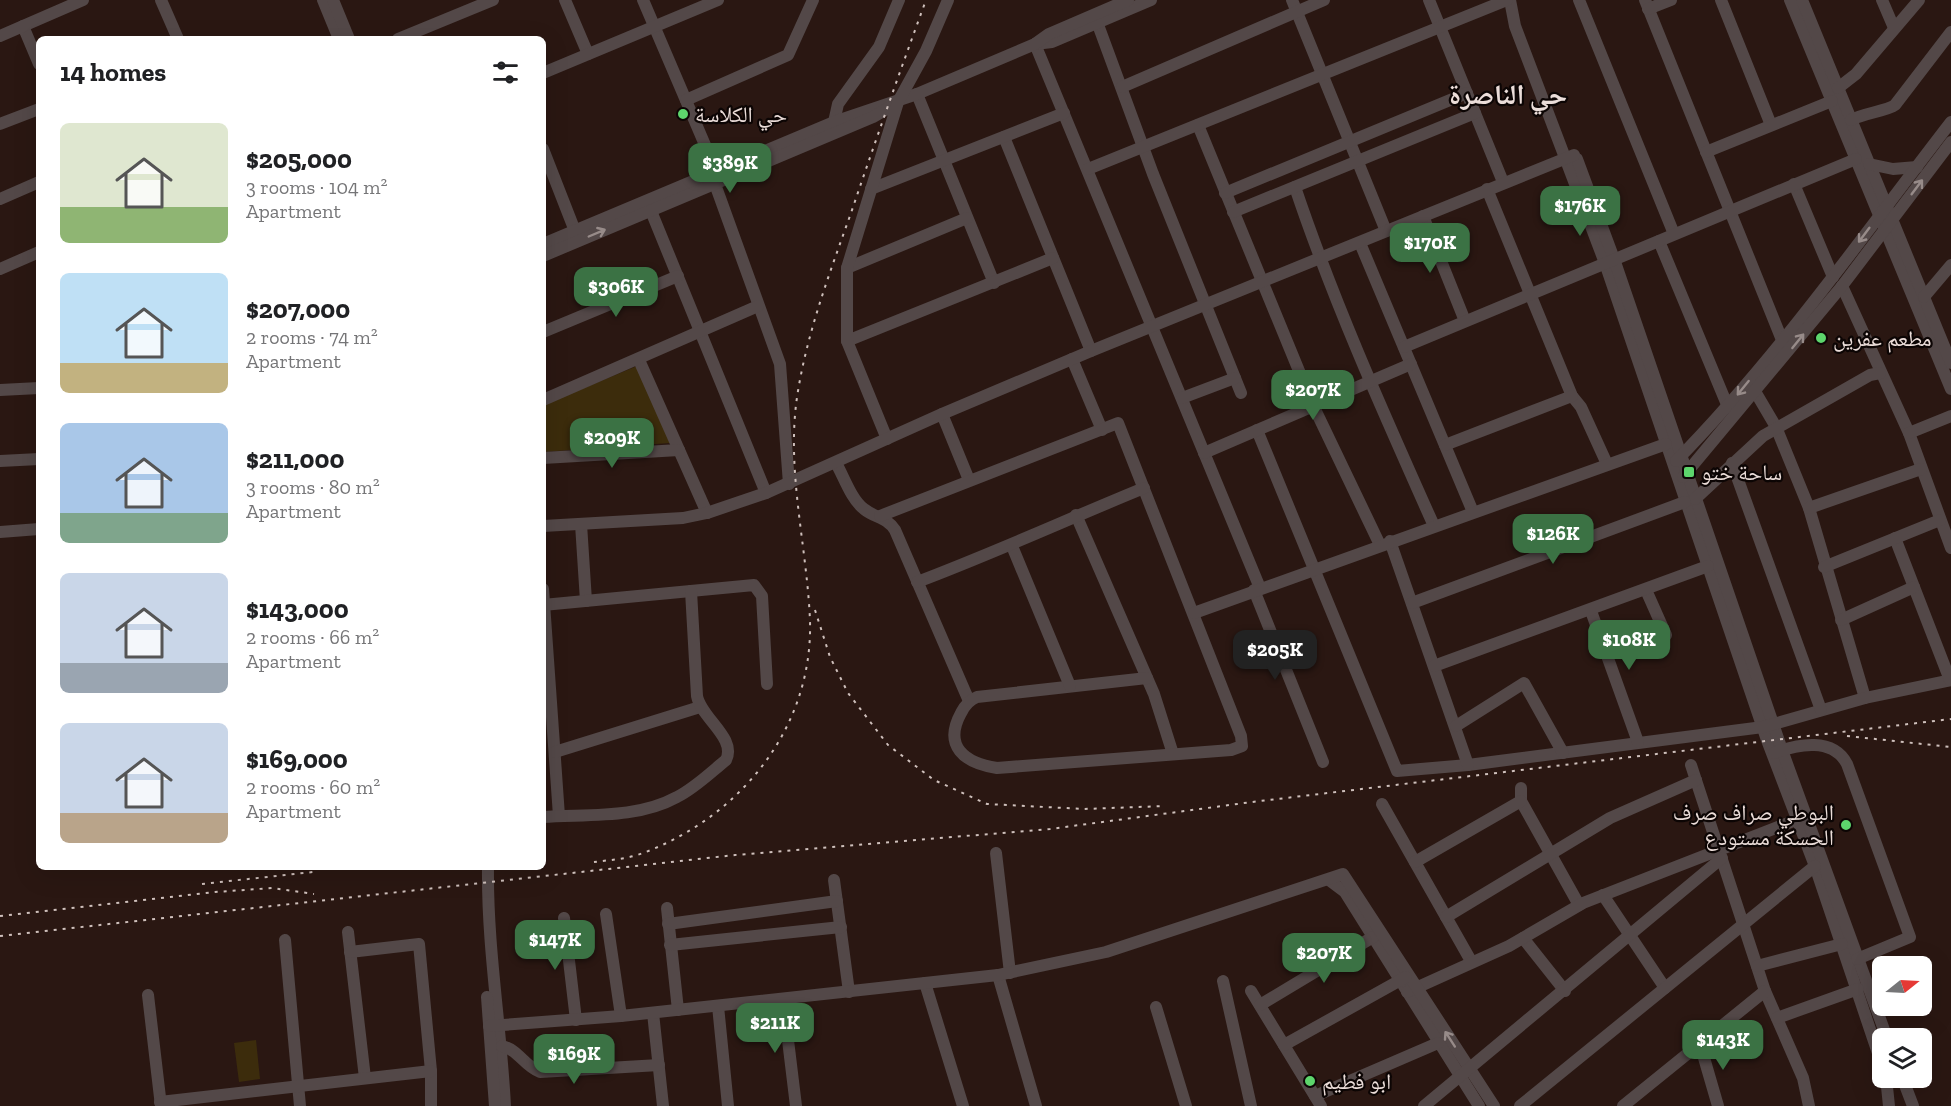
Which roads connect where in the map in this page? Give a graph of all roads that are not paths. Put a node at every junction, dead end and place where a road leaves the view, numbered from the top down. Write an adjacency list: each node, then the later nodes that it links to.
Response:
1 (83, 0): 27 (street)
2 (161, 0): 33 (street)
3 (323, 0): 34 (street)
4 (333, 0): 35 (street)
5 (492, 0): 36 (street)
6 (565, 0): 38 (street)
7 (643, 0): 28 (street)
8 (718, 0): 28 (street)
9 (813, 0): 46 (street)
10 (899, 0): 53 (street)
11 (948, 0): 48 (street)
12 (1128, 0): 37 (street)
13 (1151, 0): 26 (street)
14 (1324, 0): 25 (street)
15 (1430, 0): 29 (street)
16 (1580, 0): 89 (street)
17 (1671, 0): 24 (street)
18 (1721, 0): 57 (street)
19 (1790, 0): 47 (street)
20 (1802, 0): 43 (street)
21 (1882, 0): 30 (street)
22 (1919, 0): 30 (street)
23 (1512, 1): 29 (street); 63 (street)
24 (1647, 4): 62 (street)
25 (1294, 6): 41 (street); 42 (street)
26 (1097, 22): 37 (street); 42 (street)
27 (24, 26): 32 (street); 39 (street)
28 (654, 26): 38 (street); 46 (street)
29 (1440, 27): 41 (street); 44 (street)
30 (1894, 28): 43 (street)
31 (1951, 32): 52 (street)
32 (0, 36)
33 (177, 36)
34 (338, 36)
35 (348, 36)
36 (405, 36)
37 (1035, 44): 45 (street); 50 (street)
38 (588, 54): 40 (street)
39 (36, 56)
40 (546, 72)
41 (1322, 75): 56 (street); 59 (street)
42 (1122, 87): 61 (street)
43 (1838, 88): 52 (street)
44 (1467, 93): 51 (street); 59 (street)
45 (917, 94): 48 (street); 66 (street)
46 (687, 100): 71 (street)
47 (1832, 101): 57 (street); 65 (street)
48 (897, 102): 53 (street); 71 (street); 76 (street)
49 (36, 110): 55 (street)
50 (1064, 113): 58 (street); 70 (street)
51 (1475, 113): 67 (street); 72 (street)
52 (1851, 120): 68 (street)
53 (834, 122): 71 (street)
54 (1951, 122): 69 (street)
55 (0, 124)
56 (1198, 125): 61 (street); 78 (street)
57 (1772, 125): 62 (street)
58 (1004, 137): 66 (street); 95 (street)
59 (1350, 142): 67 (street); 78 (street)
60 (1951, 142): 86 (street, one-way to 60)
61 (1144, 147): 70 (street); 108 (street)
62 (1706, 152): 82 (street)
63 (1571, 156): 72 (street); 97 (street)
64 (546, 157): 87 (street)
65 (1856, 159): 74 (street); 80 (street)
66 (944, 160): 76 (street); 85 (street)
67 (1358, 161): 75 (street); 88 (street)
68 (1869, 164): 69 (street); 80 (street)
69 (1917, 167): 80 (street)
70 (1088, 170): 111 (street)
71 (716, 178): 81 (street); 87 (street); 109 (street)
72 (1503, 182): 77 (street)
73 (36, 183): 79 (street)
74 (1794, 184): 82 (street); 102 (street)
75 (1295, 187): 83 (street); 96 (street)
76 (871, 189): 99 (street)
77 (1487, 189): 84 (street); 106 (street)
78 (1225, 193): 83 (street)
79 (0, 199)
80 (1883, 210): 86 (street); 102 (street, one-way to 102)
81 (651, 211): 94 (street, one-way to 81); 101 (street)
82 (1730, 211): 89 (street); 114 (street)
83 (1233, 212): 103 (street)
84 (1423, 216): 88 (street); 110 (street)
85 (967, 218): 99 (street); 104 (street)
86 (1888, 224): 105 (street); 107 (street); 126 (street)
87 (575, 231): 91 (street)
88 (1386, 231): 92 (street)
89 (1674, 234): 90 (street)
90 (1659, 241): 97 (street); 134 (street)
91 (546, 243)
92 (1360, 243): 96 (street); 116 (street)
93 (36, 253): 100 (street)
94 (546, 255)
95 (1053, 258): 104 (street); 117 (street)
96 (1319, 258): 103 (street); 124 (street)
97 (1610, 261): 106 (street); 143 (street); 149 (street)
98 (1951, 265): 107 (street)
99 (847, 268): 115 (street)
100 (0, 269)
101 (678, 276): 112 (street); 113 (street)
102 (1833, 277): 114 (street)
103 (1260, 282): 108 (street); 133 (street)
104 (994, 283): 115 (street)
105 (1842, 286): 122 (street); 129 (street, one-way to 105)
106 (1530, 294): 110 (street); 130 (street)
107 (1924, 297): 120 (street)
108 (1206, 304): 111 (street); 123 (street)
109 (758, 306): 113 (street); 156 (street)
110 (1465, 321): 116 (street)
111 (1152, 327): 117 (street); 131 (street)
112 (546, 331)
113 (701, 333): 119 (street); 158 (street)
114 (1782, 340): 134 (street, one-way to 134)
115 (847, 341): 141 (street)
116 (1404, 347): 121 (street)
117 (1091, 351): 118 (street)
118 (1072, 359): 135 (street); 138 (street)
119 (639, 360): 132 (street); 144 (street)
120 (1951, 363)
121 (1411, 364): 124 (street); 142 (street)
122 (1880, 373): 137 (street); 140 (street)
123 (1235, 378): 128 (street); 131 (street)
124 (1369, 382): 133 (street); 168 (street)
125 (36, 388): 127 (street)
126 (1951, 389)
127 (0, 390)
128 (1241, 393)
129 (1756, 393): 137 (street); 154 (street)
130 (1572, 396): 142 (street); 152 (street)
131 (1182, 398): 145 (street)
132 (546, 399)
133 (1313, 405): 139 (street); 172 (street)
134 (1728, 407): 149 (street)
135 (942, 414): 141 (street); 155 (street)
136 (1951, 416): 140 (street)
137 (1776, 427): 151 (street); 160 (street)
138 (1102, 430): 155 (street); 157 (street)
139 (1257, 430): 145 (street); 177 (street)
140 (1909, 433): 153 (street)
141 (887, 439): 150 (street)
142 (1445, 444): 161 (street)
143 (1666, 444): 149 (street); 152 (street)
144 (679, 450): 146 (street); 162 (street)
145 (1204, 453): 180 (street)
146 (546, 458)
147 (36, 459): 148 (street)
148 (0, 460)
149 (1677, 460): 154 (street)
150 (836, 463): 156 (street); 164 (street)
151 (1732, 463): 159 (street); 199 (street)
152 (1607, 464): 161 (street)
153 (1921, 469): 160 (street); 165 (street)
154 (1683, 478): 159 (street)
155 (969, 480): 164 (street)
156 (789, 484): 158 (street)
157 (1144, 488): 163 (street); 187 (street)
158 (766, 493): 162 (street)
159 (1690, 501): 175 (street); 184 (street); 201 (street)
160 (1809, 508): 176 (street)
161 (1473, 512): 168 (street)
162 (707, 513): 166 (street)
163 (1076, 515): 173 (street); 192 (street)
164 (880, 516): 178 (street)
165 (1940, 520): 171 (street); 174 (street)
166 (581, 524): 167 (street); 183 (street)
167 (546, 526)
168 (1434, 526): 172 (street)
169 (36, 529): 170 (street)
170 (0, 532)
171 (1895, 538): 176 (street); 179 (street)
172 (1385, 543): 177 (street); 184 (street)
173 (1012, 546): 178 (street); 195 (street)
174 (1951, 548)
175 (1708, 566): 181 (street); 201 (street)
176 (1824, 567): 188 (street)
177 (1316, 568): 180 (street); 208 (street)
178 (917, 582): 197 (street)
179 (1914, 587): 188 (street); 193 (street)
180 (1257, 589): 187 (street); 207 (street)
181 (1646, 590): 186 (street); 190 (street)
182 (692, 591): 183 (street); 194 (street); 198 (street)
183 (586, 601): 185 (street)
184 (1412, 603): 191 (street)
185 (546, 605)
186 (1591, 611): 191 (street); 202 (street)
187 (1194, 613): 206 (street)
188 (1841, 620): 196 (street)
189 (546, 632): 203 (street)
190 (1666, 635)
191 (1434, 666): 200 (street)
192 (1147, 678): 195 (street); 206 (street)
193 (1951, 680): 196 (street)
194 (768, 684)
195 (1070, 686): 197 (street)
196 (1865, 699): 199 (street)
197 (969, 701): 206 (street)
198 (700, 707): 203 (street); 214 (street)
199 (1821, 710): 201 (street)
200 (1456, 726): 205 (street); 208 (street)
201 (1768, 726): 202 (street); 204 (street)
202 (1638, 742): 205 (street)
203 (555, 752): 214 (street)
204 (1777, 752): 216 (street); 244 (street); 244 (street)
205 (1563, 753): 208 (street)
206 (1173, 754)
207 (1323, 762)
208 (1468, 765)
209 (1691, 765): 210 (street)
210 (1696, 780): 218 (street); 219 (street)
211 (1521, 788): 212 (street)
212 (1521, 801): 218 (street); 220 (street)
213 (1382, 804): 220 (street)
214 (559, 816): 215 (street)
215 (546, 817)
216 (1796, 820): 219 (street); 221 (street)
217 (996, 853): 247 (street)
218 (1550, 854): 228 (street); 231 (street)
219 (1721, 855): 226 (street); 234 (street); 237 (street)
220 (1414, 862): 231 (street)
221 (1815, 866): 234 (street); 241 (street)
222 (482, 870): 268 (street)
223 (488, 870): 268 (street)
224 (834, 880): 227 (street)
225 (1329, 880): 238 (street); 247 (street); 248 (street)
226 (1603, 895): 228 (street); 237 (street)
227 (837, 901): 233 (street); 235 (street)
228 (1579, 905): 239 (street)
229 (667, 908): 233 (street)
230 (606, 914): 265 (street)
231 (1446, 917): 245 (street)
232 (564, 918): 267 (street)
233 (668, 924): 242 (street)
234 (1743, 924): 246 (street); 251 (street)
235 (841, 927): 242 (street); 256 (street)
236 (348, 932): 243 (street)
237 (1631, 936): 251 (street); 255 (street)
238 (1373, 937): 248 (street); 260 (street)
239 (1523, 938): 245 (street); 255 (street)
240 (285, 940): 279 (street)
241 (1842, 944): 246 (street); 253 (street)
242 (670, 945): 263 (street)
243 (350, 952): 276 (street); 278 (street)
244 (1857, 958): 269 (street)
245 (1471, 961): 252 (street)
246 (1757, 966): 257 (street)
247 (1004, 974): 250 (street); 292 (street)
248 (1404, 978): 252 (street); 273 (street)
249 (1223, 981): 294 (street)
250 (925, 983): 256 (street); 291 (street)
251 (1665, 988): 298 (street)
252 (1412, 989): 271 (street); 277 (street, one-way to 252)
253 (1858, 989): 266 (street); 270 (street)
254 (1251, 991): 260 (street)
255 (1565, 991): 277 (street)
256 (849, 992): 259 (street)
257 (1765, 992): 266 (street); 272 (street)
258 (148, 995): 283 (street)
259 (783, 999): 261 (street); 290 (street)
260 (1260, 1005): 273 (street)
261 (718, 1006): 263 (street); 289 (street)
262 (1156, 1007): 293 (street)
263 (678, 1010): 264 (street)
264 (653, 1013): 265 (street); 275 (street)
265 (621, 1016): 267 (street)
266 (1777, 1018): 301 (street)
267 (576, 1020): 268 (street)
268 (494, 1025): 274 (street); 286 (street)
269 (1883, 1028)
270 (1872, 1033)
271 (1438, 1042): 277 (street); 282 (street)
272 (1700, 1044): 299 (street); 300 (street)
273 (1284, 1045): 282 (street)
274 (502, 1046): 275 (street); 287 (street)
275 (659, 1065): 288 (street)
276 (431, 1071): 278 (street); 285 (street)
277 (1465, 1073): 295 (street); 296 (street); 297 (street)
278 (365, 1078): 279 (street)
279 (299, 1086): 283 (street); 284 (street)
280 (1887, 1088): 302 (street)
281 (1906, 1088): 303 (street)
282 (1318, 1101)
283 (161, 1104)
284 (300, 1106)
285 (431, 1106)
286 (495, 1106)
287 (505, 1106)
288 (663, 1106)
289 (728, 1106)
290 (796, 1106)
291 (963, 1106)
292 (1036, 1106)
293 (1185, 1106)
294 (1251, 1106)
295 (1424, 1106)
296 (1479, 1106)
297 (1494, 1106)
298 (1520, 1106)
299 (1623, 1106)
300 (1718, 1106)
301 (1809, 1106)
302 (1889, 1106)
303 (1913, 1106)

